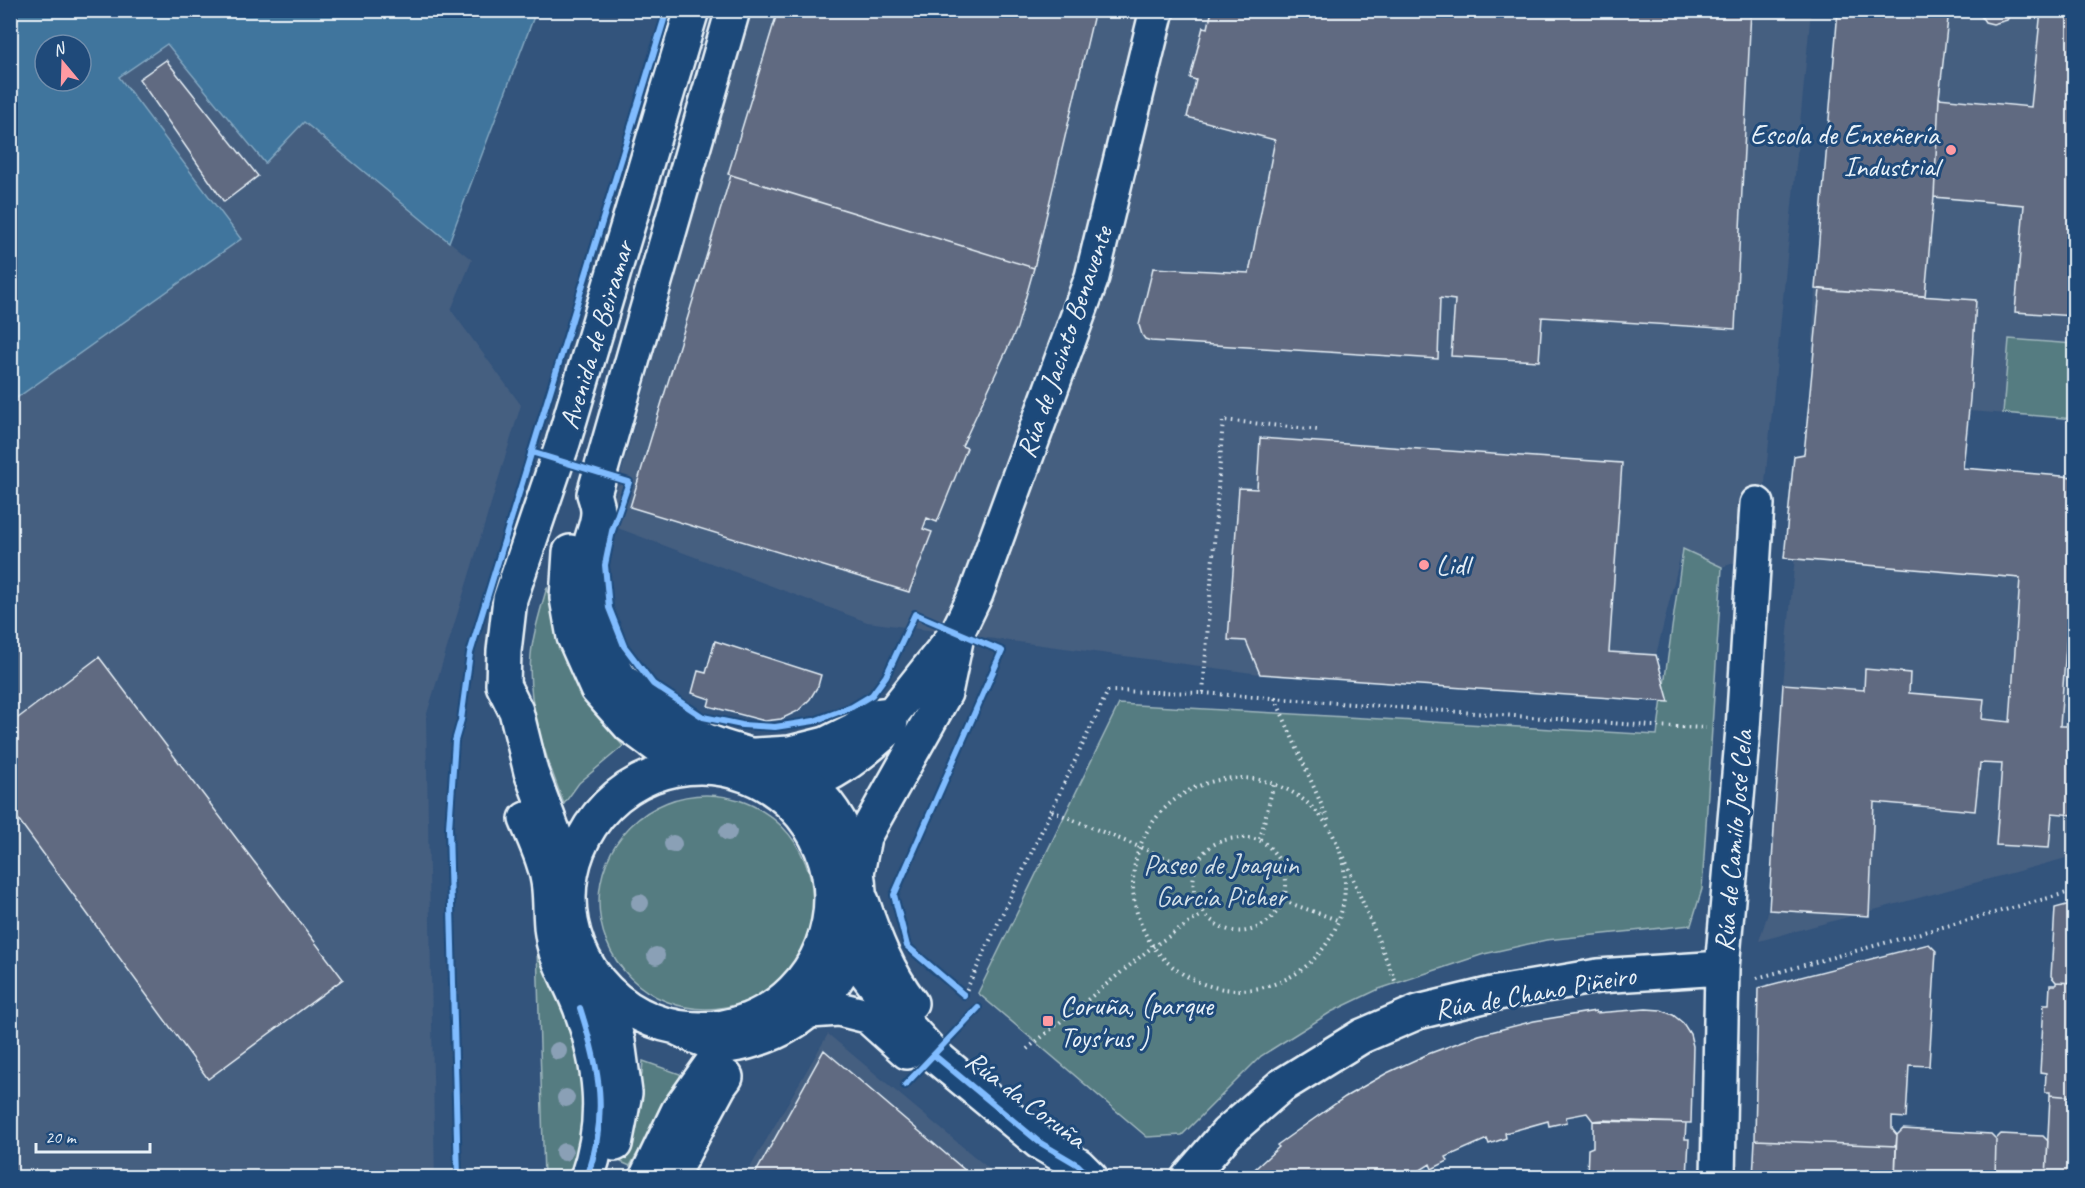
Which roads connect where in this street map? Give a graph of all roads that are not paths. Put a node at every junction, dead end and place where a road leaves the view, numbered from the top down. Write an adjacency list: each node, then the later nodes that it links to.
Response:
1 (692, 10): 7 (main road, Avenida de Beiramar)
2 (734, 10): 4 (main road, Avenida de Beiramar)
3 (1157, 10): 6 (main road, Rúa de Jacinto Benavente)
4 (594, 494): 9 (main road, Avenida de Beiramar); 10 (main road, Avenida de Beiramar)
5 (1757, 504): 16 (main road, Rúa de Camilo José Cela)
6 (958, 632): 8 (main road, Rúa de Jacinto Benavente); 13 (main road, Rúa de Jacinto Benavente)
7 (503, 686): 12 (main road, Avenida de Beiramar); 23 (main road)
8 (892, 714): 10 (main road); 11 (main road, Rúa de Jacinto Benavente)
9 (686, 767): 10 (main road); 12 (main road)
10 (761, 770): 11 (main road, Rúa de Jacinto Benavente); 14 (main road)
11 (807, 784): 13 (main road)
12 (574, 859): 17 (main road)
13 (860, 883): 15 (main road, Rúa de Jacinto Benavente); 22 (main road)
14 (830, 914): 15 (main road, Rúa da Coruña); 20 (main road)
15 (850, 954): 18 (main road, Rúa de Jacinto Benavente); 22 (main road, Rúa da Coruña)
16 (1722, 968): 28 (main road, Rúa de Chano Piñeiro); 29 (main road, Rúa de Camilo José Cela)
17 (599, 982): 19 (main road); 24 (main road)
18 (810, 1011): 20 (main road); 22 (main road, Rúa da Coruña)
19 (672, 1026): 20 (main road); 21 (main road)
20 (756, 1028): 21 (main road); 26 (main road)
21 (726, 1046): 25 (main road)
22 (934, 1055): 27 (main road, Rúa da Coruña)
23 (587, 1178)
24 (604, 1178)
25 (646, 1178)
26 (670, 1178)
27 (1091, 1178)
28 (1188, 1178)
29 (1718, 1178)

